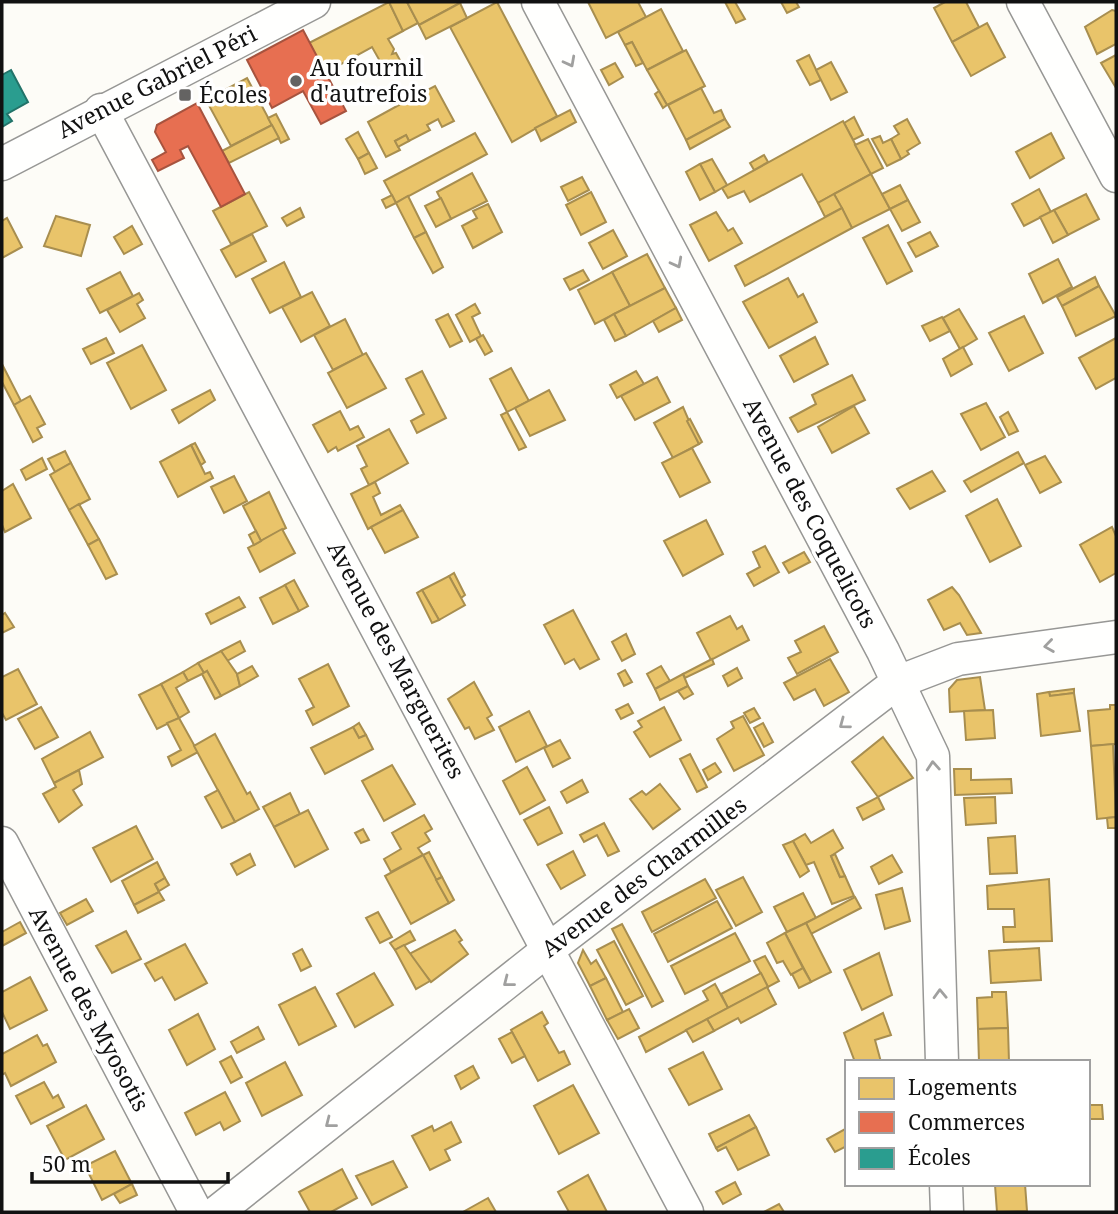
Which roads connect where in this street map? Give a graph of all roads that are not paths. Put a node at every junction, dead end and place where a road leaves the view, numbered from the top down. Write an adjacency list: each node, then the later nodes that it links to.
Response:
1 (314, 2): 4 (street, Avenue Gabriel Péri)
2 (538, 2): 8 (street, Avenue des Coquelicots, one-way to 8)
3 (1023, 2): 6 (street)
4 (101, 110): 5 (street, Avenue Gabriel Péri); 10 (street, Avenue des Marguerites)
5 (2, 164)
6 (1116, 176)
7 (1116, 637): 8 (street, Avenue des Charmilles, one-way to 8)
8 (898, 682): 10 (street, Avenue des Charmilles, one-way to 10); 11 (street, Avenue des Coquelicots, one-way to 8)
9 (2, 843): 13 (street, Avenue des Myosotis)
10 (549, 949): 14 (street, Avenue des Charmilles, one-way to 14); 15 (street, Avenue des Marguerites)
11 (942, 1060)
12 (946, 1186): 16 (street)
13 (196, 1212)
14 (217, 1212)
15 (687, 1212)
16 (947, 1212)

